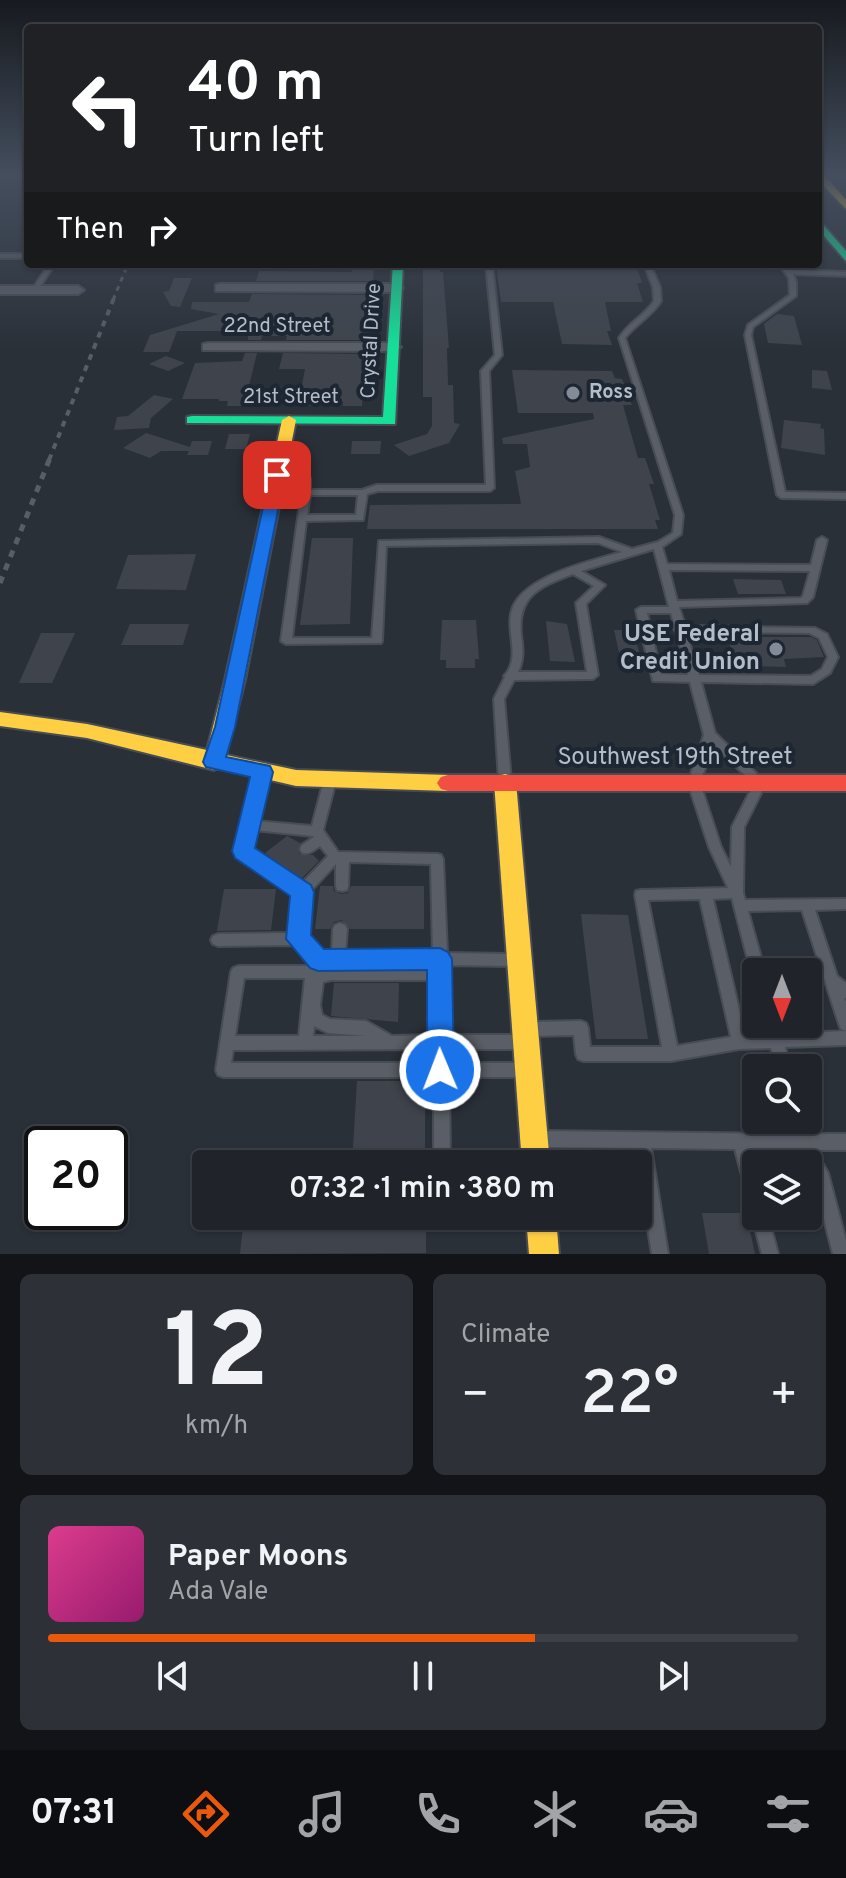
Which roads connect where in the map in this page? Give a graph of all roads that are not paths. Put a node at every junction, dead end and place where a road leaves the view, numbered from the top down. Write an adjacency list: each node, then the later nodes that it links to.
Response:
1 (826, 233): 4 (main road)
2 (0, 256): 3 (lane)
3 (24, 256)
4 (846, 258)
5 (49, 268): 14 (lane)
6 (398, 268): 13 (main road, Crystal Drive)
7 (489, 268): 24 (lane)
8 (648, 268): 28 (lane)
9 (786, 268): 10 (lane)
10 (791, 274): 11 (lane); 25 (lane)
11 (846, 276)
12 (220, 288): 13 (street)
13 (397, 288): 18 (main road, Crystal Drive)
14 (35, 290): 15 (street); 16 (street)
15 (78, 290)
16 (3, 293)
17 (208, 347): 18 (street, 22nd Street)
18 (394, 347): 21 (main road, Crystal Drive)
19 (192, 420): 20 (main road, 21st Street)
20 (289, 420): 21 (main road, 21st Street); 22 (main road)
21 (390, 421)
22 (277, 475): 23 (lane); 39 (main road)
23 (306, 492): 24 (lane); 26 (lane)
24 (363, 493): 26 (lane)
25 (846, 496)
26 (302, 518): 29 (lane)
27 (822, 540): 31 (lane)
28 (657, 545): 29 (lane); 30 (lane)
29 (633, 553): 32 (lane)
30 (663, 567): 31 (lane); 33 (lane)
31 (816, 568): 33 (lane)
32 (575, 571): 35 (lane); 35 (lane)
33 (673, 607): 34 (lane); 36 (lane)
34 (679, 629): 36 (lane); 36 (lane)
35 (509, 676): 42 (lane)
36 (695, 679): 38 (lane)
37 (0, 719): 39 (main road, Southwest 19th Street)
38 (710, 735): 43 (lane); 44 (lane)
39 (214, 762): 40 (main road, Southwest 19th Street)
40 (262, 772): 41 (main road, Southwest 19th Street); 46 (lane)
41 (330, 780): 42 (main road, Southwest 19th Street); 47 (lane)
42 (505, 782): 43 (main road, Southwest 19th Street); 61 (main road)
43 (694, 783): 44 (main road, Southwest 19th Street); 53 (lane)
44 (760, 783): 45 (main road, Southwest 19th Street); 53 (lane)
45 (846, 783)
46 (248, 825): 47 (lane); 51 (lane)
47 (319, 834): 48 (lane); 49 (lane)
48 (306, 849)
49 (339, 857): 50 (lane); 51 (lane); 63 (lane)
50 (342, 886)
51 (302, 892): 57 (lane)
52 (706, 895): 53 (lane); 72 (lane); 76 (lane)
53 (739, 900): 55 (lane); 59 (lane)
54 (846, 904): 55 (lane)
55 (807, 905): 64 (lane)
56 (340, 929): 60 (lane)
57 (298, 939): 58 (lane); 62 (lane)
58 (218, 940)
59 (754, 958)
60 (338, 960): 62 (lane); 63 (lane)
61 (517, 960): 63 (lane); 67 (main road)
62 (314, 966): 73 (lane); 74 (lane)
63 (440, 967): 71 (lane); 75 (lane)
64 (831, 979): 65 (lane); 66 (lane)
65 (846, 992)
66 (846, 1024)
67 (524, 1036): 71 (lane); 76 (lane); 78 (main road)
68 (822, 1036): 70 (lane)
69 (753, 1038): 72 (lane)
70 (846, 1038)
71 (440, 1042): 75 (lane); 77 (lane)
72 (739, 1042): 76 (lane)
73 (227, 1043): 74 (lane); 77 (lane)
74 (305, 1043): 75 (lane)
75 (390, 1043)
76 (671, 1054)
77 (440, 1070): 78 (lane); 85 (lane)
78 (527, 1070): 80 (main road)
79 (800, 1134): 84 (lane)
80 (533, 1139): 81 (lane); 86 (main road)
81 (642, 1141): 83 (lane); 91 (lane)
82 (846, 1142): 84 (lane)
83 (741, 1143): 84 (lane); 87 (lane)
84 (803, 1144): 93 (lane)
85 (442, 1150)
86 (534, 1150)
87 (743, 1150)
88 (542, 1230): 90 (main road)
89 (764, 1230): 92 (lane)
90 (544, 1254)
91 (660, 1254)
92 (770, 1254)
93 (841, 1254)

